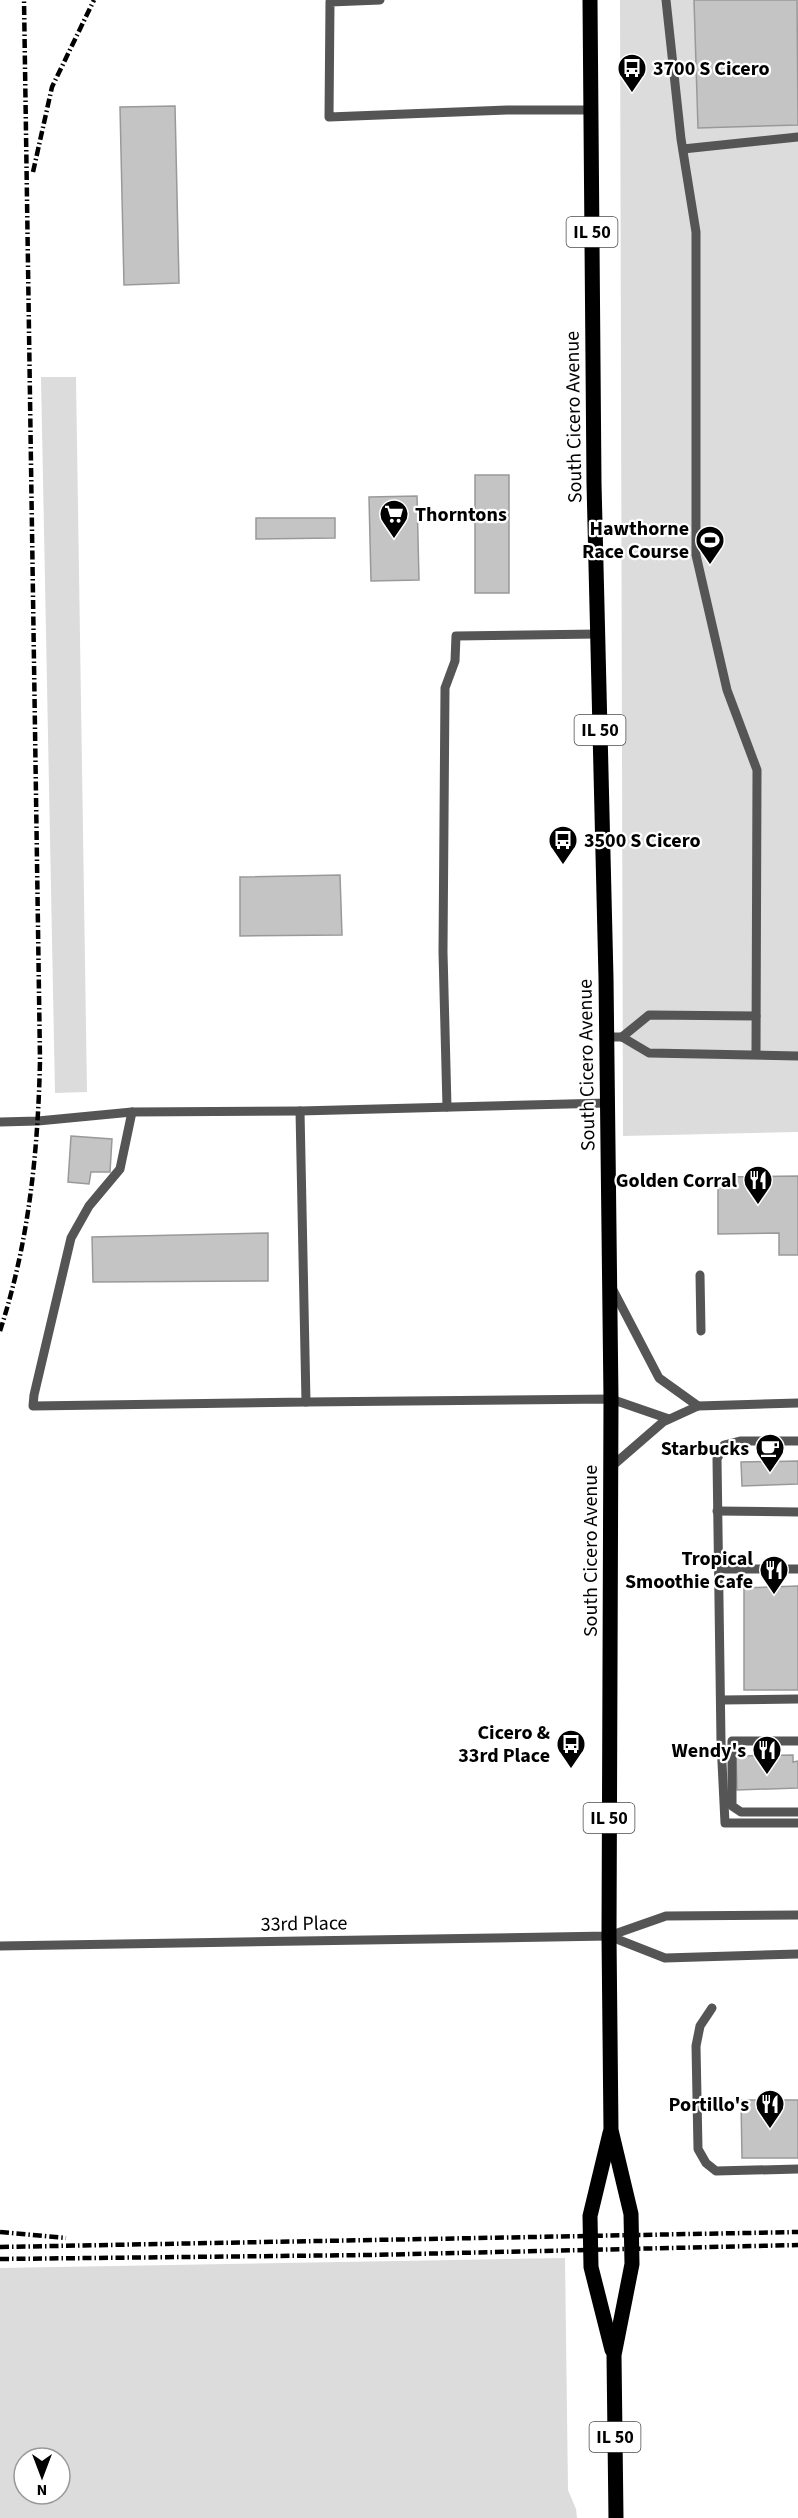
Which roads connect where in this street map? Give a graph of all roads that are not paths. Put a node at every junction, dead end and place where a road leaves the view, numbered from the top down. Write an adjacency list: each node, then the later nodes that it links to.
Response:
1 (380, 0): 4 (lane)
2 (590, 0): 4 (main road, South Cicero Avenue / IL 50)
3 (666, 0): 6 (lane)
4 (591, 110): 7 (main road, South Cicero Avenue / IL 50)
5 (798, 137): 6 (lane)
6 (683, 149): 8 (lane)
7 (598, 634): 9 (main road, South Cicero Avenue / IL 50); 14 (lane)
8 (756, 1016): 10 (lane); 11 (lane)
9 (606, 1037): 10 (lane); 13 (main road, South Cicero Avenue / IL 50)
10 (622, 1037): 11 (lane)
11 (756, 1053): 12 (lane)
12 (798, 1056)
13 (607, 1102): 14 (lane); 19 (main road, South Cicero Avenue / IL 50)
14 (447, 1107): 16 (lane)
15 (132, 1112): 16 (lane); 17 (lane); 22 (lane)
16 (300, 1112): 22 (lane)
17 (0, 1122)
18 (700, 1275): 20 (lane)
19 (610, 1284): 21 (main road, South Cicero Avenue / IL 50); 24 (lane)
20 (701, 1331)
21 (611, 1399): 22 (lane); 25 (lane); 27 (main road, South Cicero Avenue / IL 50)
22 (306, 1402)
23 (798, 1404): 24 (lane)
24 (699, 1406): 25 (lane)
25 (669, 1419): 27 (lane)
26 (798, 1441): 28 (lane)
27 (611, 1467): 38 (main road, South Cicero Avenue / IL 50)
28 (717, 1511): 29 (lane); 30 (lane)
29 (798, 1512)
30 (719, 1569): 31 (lane); 33 (lane)
31 (798, 1569)
32 (798, 1699): 33 (lane)
33 (722, 1700): 36 (lane)
34 (798, 1741): 35 (lane)
35 (798, 1812)
36 (798, 1823)
37 (798, 1915): 38 (lane, 33rd Place)
38 (609, 1936): 39 (lane, 33rd Place); 40 (lane, 33rd Place); 42 (main road, South Cicero Avenue / IL 50)
39 (0, 1946)
40 (798, 1954)
41 (712, 2008): 43 (lane)
42 (611, 2130): 44 (main road, South Cicero Avenue / IL 50); 44 (main road, South Cicero Avenue / IL 50)
43 (798, 2169)
44 (614, 2355): 45 (main road, South Cicero Avenue / IL 50)
45 (616, 2518)

